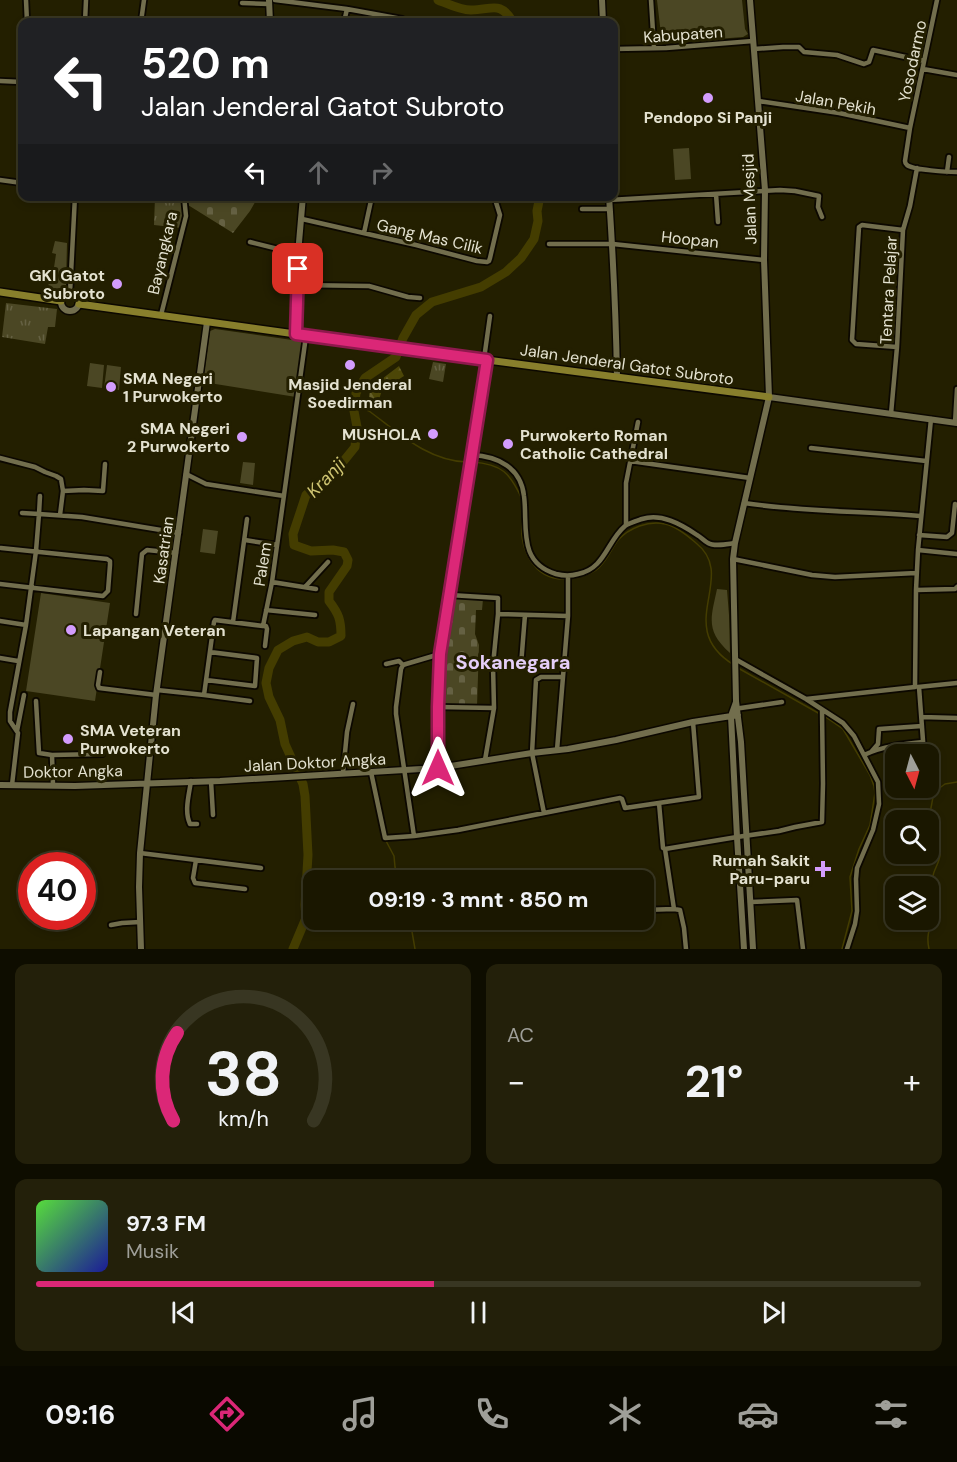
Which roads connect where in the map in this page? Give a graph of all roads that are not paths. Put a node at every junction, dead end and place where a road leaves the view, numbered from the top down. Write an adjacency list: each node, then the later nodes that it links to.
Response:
1 (26, 0): 11 (street)
2 (86, 0): 12 (street)
3 (144, 0): 13 (street)
4 (602, 0): 17 (street)
5 (651, 0): 19 (street)
6 (750, 0): 18 (street, Jalan Mesjid)
7 (937, 0): 22 (street, Yosodarmo)
8 (271, 2): 9 (street); 10 (street); 14 (street)
9 (242, 3)
10 (346, 9): 15 (street); 16 (street)
11 (27, 18)
12 (85, 18)
13 (142, 18)
14 (270, 18)
15 (345, 18)
16 (396, 18)
17 (603, 18)
18 (753, 41): 19 (street, Kabupaten); 20 (street, Jalan Mesjid)
19 (654, 48): 21 (street, Kabupaten)
20 (754, 49): 22 (street); 27 (street, Jalan Mesjid)
21 (618, 50)
22 (924, 61): 23 (street, Yosodarmo)
23 (923, 69): 24 (street); 28 (street, Yosodarmo)
24 (957, 75)
25 (0, 81): 26 (street)
26 (18, 82)
27 (758, 100): 28 (street, Jalan Pekih); 35 (street, Jalan Mesjid)
28 (910, 128): 30 (street, Yosodarmo)
29 (949, 157): 31 (street)
30 (916, 168): 31 (street); 49 (street, Tentara Pelajar)
31 (947, 171): 32 (street)
32 (957, 172)
33 (0, 180): 34 (street)
34 (18, 182)
35 (765, 190): 36 (street); 46 (street); 55 (street, Jalan Mesjid)
36 (716, 194): 37 (street); 48 (street)
37 (618, 198)
38 (75, 201): 58 (street)
39 (184, 201): 62 (street, Bayangkara)
40 (303, 201): 47 (street)
41 (371, 201): 50 (street)
42 (496, 201): 50 (street, Gang Mas Cilik)
43 (609, 201): 45 (street)
44 (582, 209): 45 (street)
45 (610, 209): 53 (street)
46 (822, 217)
47 (302, 219): 50 (street, Gang Mas Cilik); 54 (street)
48 (718, 222)
49 (903, 230): 67 (street, Tentara Pelajar); 67 (street)
50 (364, 233)
51 (250, 242): 54 (street)
52 (549, 244): 53 (street, Hoopan)
53 (613, 244): 55 (street, Hoopan); 69 (street)
54 (298, 254): 56 (street)
55 (764, 260): 71 (street, Jalan Mesjid)
56 (298, 285): 59 (street); 65 (street)
57 (0, 292): 60 (main road)
58 (70, 292): 60 (street); 61 (street)
59 (420, 298)
60 (61, 301): 61 (street)
61 (79, 304): 62 (main road, Jalan Jenderal Gatot Subroto)
62 (161, 315): 64 (main road, Jalan Jenderal Gatot Subroto)
63 (490, 316): 68 (street)
64 (207, 322): 65 (main road, Jalan Jenderal Gatot Subroto); 82 (street, Kasatrian)
65 (296, 334): 66 (main road, Jalan Jenderal Gatot Subroto)
66 (306, 336): 68 (main road, Jalan Jenderal Gatot Subroto); 86 (street, Palem)
67 (897, 347): 72 (street, Tentara Pelajar)
68 (485, 359): 69 (main road, Jalan Jenderal Gatot Subroto); 77 (street)
69 (617, 377): 71 (main road, Jalan Jenderal Gatot Subroto)
70 (957, 388): 75 (street)
71 (769, 397): 72 (street, Jalan Jenderal Gatot Subroto); 83 (street, Jalan Mesjid)
72 (891, 414): 73 (street, Jalan Jenderal Gatot Subroto)
73 (932, 419): 75 (street, Jalan Jenderal Gatot Subroto); 80 (street)
74 (638, 422): 79 (street)
75 (956, 423)
76 (811, 448): 80 (street)
77 (472, 456): 108 (street); 116 (street)
78 (0, 458): 84 (street)
79 (630, 461): 83 (street); 94 (street)
80 (926, 461): 92 (street)
81 (105, 464): 84 (street)
82 (186, 474): 86 (street); 95 (street, Kasatrian)
83 (750, 478): 87 (street, Jalan Mesjid)
84 (63, 491): 91 (street)
85 (40, 496): 90 (street)
86 (284, 496): 99 (street, Palem)
87 (744, 503): 92 (street); 98 (street, Jalan Mesjid)
88 (956, 504): 96 (street)
89 (22, 513): 90 (street)
90 (39, 514): 91 (street); 102 (street)
91 (60, 515): 95 (street)
92 (920, 516): 96 (street)
93 (248, 519): 97 (street)
94 (626, 525): 98 (street); 108 (street)
95 (178, 533): 103 (street, Kasatrian)
96 (919, 535): 101 (street)
97 (245, 540): 99 (street); 124 (street)
98 (735, 543): 105 (street, Jalan Mesjid)
99 (277, 545): 109 (street, Palem)
100 (1, 548): 102 (street)
101 (918, 550): 104 (street); 107 (street)
102 (36, 551): 111 (street); 111 (street)
103 (176, 553): 118 (street); 141 (street, Kasatrian)
104 (957, 554)
105 (733, 559): 107 (street); 131 (street, Jalan Mesjid)
106 (328, 562): 112 (street)
107 (916, 573): 115 (street)
108 (568, 579): 122 (street)
109 (272, 582): 112 (street); 117 (street, Palem)
110 (0, 584): 111 (street)
111 (30, 587): 125 (street)
112 (304, 587): 114 (street)
113 (957, 587): 115 (street)
114 (316, 589)
115 (916, 590): 140 (street)
116 (450, 596): 119 (street); 129 (street)
117 (266, 610): 120 (street); 126 (street, Palem)
118 (136, 614)
119 (498, 614): 121 (street); 135 (street)
120 (315, 615)
121 (525, 615): 122 (street); 135 (street)
122 (568, 616): 137 (street)
123 (0, 621): 125 (street)
124 (233, 622): 126 (street); 128 (street)
125 (26, 625): 132 (street)
126 (262, 626): 127 (street)
127 (265, 646)
128 (210, 652): 138 (street); 138 (street)
129 (440, 654): 134 (street); 149 (street)
130 (0, 658): 132 (street)
131 (735, 660): 144 (street); 151 (street, Jalan Mesjid)
132 (18, 661): 157 (street)
133 (386, 664): 134 (street)
134 (403, 665): 167 (street)
135 (493, 665): 150 (street)
136 (100, 672): 141 (street)
137 (563, 677): 159 (street); 161 (street)
138 (206, 680): 143 (street)
139 (957, 683): 140 (street)
140 (917, 687): 144 (street); 153 (street)
141 (157, 693): 143 (street); 172 (street, Kasatrian)
142 (24, 694): 157 (street)
143 (204, 695): 146 (street)
144 (806, 699): 152 (street)
145 (36, 701): 162 (street)
146 (250, 701)
147 (782, 702): 151 (street)
148 (353, 704): 169 (street)
149 (438, 707): 150 (street); 166 (street)
150 (494, 708): 165 (street)
151 (735, 712): 155 (street, Jalan Doktor Angka); 181 (street); 182 (street)
152 (822, 712): 164 (street); 182 (street)
153 (922, 717): 154 (street); 156 (street)
154 (957, 718)
155 (693, 722): 159 (street, Jalan Doktor Angka); 176 (street)
156 (922, 726): 158 (street); 160 (street)
157 (17, 731): 174 (street)
158 (923, 742): 160 (street)
159 (557, 750): 161 (street, Jalan Doktor Angka)
160 (872, 751): 164 (street)
161 (532, 753): 165 (street, Jalan Doktor Angka); 177 (street)
162 (52, 754): 163 (street); 175 (street)
163 (102, 754)
164 (864, 755): 200 (street)
165 (485, 760): 166 (street, Jalan Doktor Angka)
166 (438, 768): 167 (street, Jalan Doktor Angka)
167 (404, 771): 168 (street, Jalan Doktor Angka); 180 (street)
168 (371, 772): 169 (street, Jalan Doktor Angka); 180 (street)
169 (343, 773): 171 (street, Jalan Doktor Angka)
170 (191, 781): 171 (street, Jalan Doktor Angka); 172 (street, Jalan Doktor Angka); 179 (street)
171 (211, 781): 178 (street)
172 (147, 783): 175 (street, Doktor Angka); 184 (street, Kasatrian)
173 (0, 785): 174 (street, Doktor Angka)
174 (12, 785): 175 (street, Doktor Angka)
175 (53, 785)
176 (659, 803): 177 (street); 183 (street)
177 (544, 813): 180 (street)
178 (213, 814)
179 (197, 824)
180 (414, 837)
181 (737, 837): 182 (street); 183 (street); 192 (street)
182 (745, 837): 188 (street)
183 (665, 849): 189 (street)
184 (140, 853): 185 (street); 193 (street, Kasatrian)
185 (196, 860): 186 (street); 187 (street)
186 (261, 868)
187 (245, 889)
188 (750, 902): 191 (street); 199 (street)
189 (674, 909): 190 (street); 196 (street)
190 (654, 910)
191 (751, 917): 192 (street); 198 (street)
192 (742, 918): 197 (street)
193 (140, 922): 194 (street); 195 (street, Kasatrian)
194 (111, 925)
195 (141, 949)
196 (686, 949)
197 (744, 949)
198 (753, 949)
199 (803, 949)
200 (847, 949)

